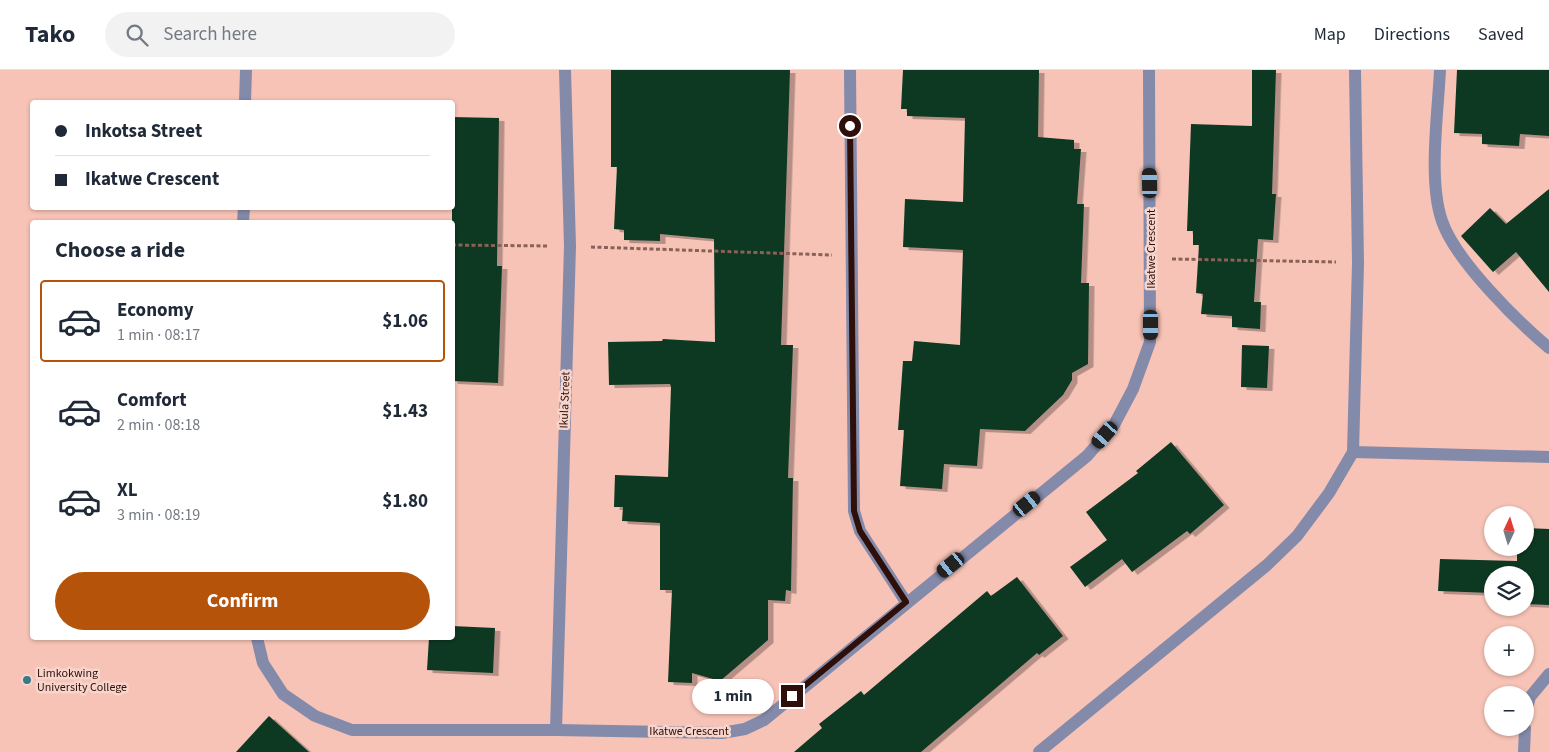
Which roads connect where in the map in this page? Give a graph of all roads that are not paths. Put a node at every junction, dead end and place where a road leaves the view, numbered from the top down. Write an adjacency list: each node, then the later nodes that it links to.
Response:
1 (246, 70): 7 (street)
2 (565, 70): 15 (street, Ikula Street)
3 (850, 70): 11 (street)
4 (1149, 70): 11 (street, Ikatwe Crescent)
5 (1355, 70): 9 (street)
6 (1440, 70): 8 (street)
7 (245, 100)
8 (1549, 348)
9 (1353, 452): 10 (street); 17 (street)
10 (1549, 457)
11 (906, 602): 15 (street, Ikatwe Crescent)
12 (257, 640): 15 (street, Ikatwe Crescent)
13 (1549, 674): 14 (street)
14 (1534, 692)
15 (556, 730)
16 (1525, 736): 18 (street)
17 (1039, 752)
18 (1524, 752)

